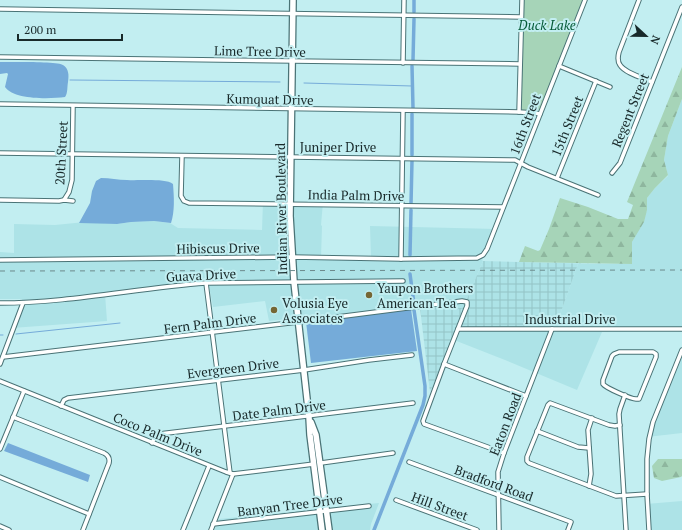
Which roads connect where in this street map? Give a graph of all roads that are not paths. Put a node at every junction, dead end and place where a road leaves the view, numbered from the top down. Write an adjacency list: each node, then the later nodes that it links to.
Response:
1 (293, 0): 8 (main road, Indian River Boulevard)
2 (404, 0): 9 (street)
3 (522, 0): 10 (street)
4 (585, 0): 15 (street, 16th Street)
5 (639, 0): 17 (street)
6 (682, 7): 17 (street, Regent Street)
7 (0, 9): 8 (street)
8 (293, 14): 9 (street); 12 (main road, Indian River Boulevard)
9 (404, 15): 10 (street); 13 (street)
10 (522, 17): 14 (street)
11 (0, 57): 12 (street, Lime Tree Drive)
12 (292, 61): 13 (street, Lime Tree Drive); 21 (main road, Indian River Boulevard)
13 (403, 63): 14 (street, Lime Tree Drive)
14 (520, 64): 23 (street)
15 (559, 66): 16 (street); 24 (street, 16th Street)
16 (596, 81): 18 (street); 32 (street, 15th Street)
17 (652, 82): 31 (street, Regent Street)
18 (610, 87)
19 (0, 104): 20 (street, Kumquat Drive)
20 (73, 106): 21 (street, Kumquat Drive); 26 (street, 20th Street)
21 (292, 109): 22 (street, Kumquat Drive); 28 (main road, Indian River Boulevard)
22 (403, 111): 23 (street, Kumquat Drive); 29 (street)
23 (519, 112): 24 (street, Kumquat Drive)
24 (540, 114): 30 (street, 16th Street)
25 (0, 153): 26 (street, Juniper Drive)
26 (72, 154): 27 (street, Juniper Drive); 35 (street, 20th Street)
27 (182, 156): 28 (street, Juniper Drive); 37 (street, India Palm Drive)
28 (291, 157): 29 (street, Juniper Drive); 37 (main road, Indian River Boulevard)
29 (402, 158): 30 (street, Juniper Drive); 38 (street)
30 (521, 162): 32 (street, Juniper Drive); 39 (street, 16th Street)
31 (612, 173)
32 (558, 178): 33 (street, Juniper Drive)
33 (598, 195)
34 (0, 200): 35 (street)
35 (64, 200): 36 (street)
36 (73, 201)
37 (290, 204): 38 (street, India Palm Drive); 41 (main road, Indian River Boulevard)
38 (402, 206): 39 (street, India Palm Drive); 42 (street)
39 (503, 207): 40 (street, 16th Street)
40 (483, 255): 42 (street, Hibiscus Drive)
41 (292, 258): 42 (street, Hibiscus Drive); 43 (street, Hibiscus Drive); 45 (main road, Indian River Boulevard)
42 (401, 259)
43 (0, 260)
44 (404, 281): 45 (street, Guava Drive)
45 (294, 282): 46 (street, Guava Drive); 49 (main road, Indian River Boulevard)
46 (206, 283): 48 (street, Guava Drive); 53 (street)
47 (0, 303): 48 (street, Guava Drive)
48 (23, 303): 56 (street)
49 (298, 322): 50 (street, Fern Palm Drive); 53 (street, Fern Palm Drive); 59 (main road, Indian River Boulevard)
50 (458, 329): 51 (street, Industrial Drive); 58 (street)
51 (552, 329): 52 (street, Industrial Drive); 63 (street, Eaton Road)
52 (682, 329)
53 (212, 332): 56 (street, Fern Palm Drive); 60 (street)
54 (682, 350): 85 (street)
55 (412, 356): 59 (street, Evergreen Drive)
56 (3, 357): 57 (street)
57 (0, 364)
58 (444, 364): 63 (street); 77 (street)
59 (304, 370): 60 (street, Evergreen Drive); 68 (main road, Indian River Boulevard)
60 (218, 379): 66 (street, Evergreen Drive); 71 (street)
61 (0, 381): 62 (street, Coco Palm Drive)
62 (24, 391): 66 (street, Coco Palm Drive); 67 (street)
63 (526, 396): 77 (street, Eaton Road)
64 (625, 396): 64 (street); 70 (street)
65 (413, 403): 68 (street, Date Palm Drive)
66 (61, 406): 73 (street, Coco Palm Drive)
67 (13, 417): 75 (street); 92 (street)
68 (309, 417): 71 (street, Date Palm Drive); 79 (main road); 80 (main road, Indian River Boulevard)
69 (592, 418): 70 (street); 72 (street); 74 (street)
70 (620, 426): 87 (street)
71 (224, 427): 73 (street, Date Palm Drive); 82 (street)
72 (537, 432): 74 (street); 84 (street)
73 (152, 443): 81 (street, Coco Palm Drive)
74 (589, 448): 84 (street)
75 (0, 449)
76 (393, 453): 79 (street)
77 (504, 453): 86 (street, Eaton Road)
78 (410, 462): 86 (street, Bradford Road)
79 (321, 463): 90 (main road)
80 (314, 464): 82 (street, Coco Palm Drive); 91 (main road, Indian River Boulevard)
81 (209, 466): 82 (street, Coco Palm Drive); 97 (street)
82 (232, 473): 93 (street)
83 (0, 477): 92 (street)
84 (589, 486): 87 (street)
85 (647, 494): 87 (street); 105 (street)
86 (497, 495): 102 (street, Eaton Road); 103 (street, Bradford Road)
87 (624, 496): 104 (street)
88 (396, 500): 101 (street, Hill Street)
89 (369, 506): 90 (street, Banyan Tree Drive)
90 (327, 511): 91 (street, Banyan Tree Drive); 100 (main road)
91 (320, 512): 93 (street, Banyan Tree Drive); 99 (main road, Indian River Boulevard)
92 (89, 514): 96 (street)
93 (213, 524): 98 (street)
94 (0, 526): 95 (street)
95 (9, 530)
96 (82, 530)
97 (183, 530)
98 (211, 530)
99 (322, 530)
100 (329, 530)
101 (476, 530)
102 (499, 530)
103 (568, 530)
104 (626, 530)
105 (649, 530)

